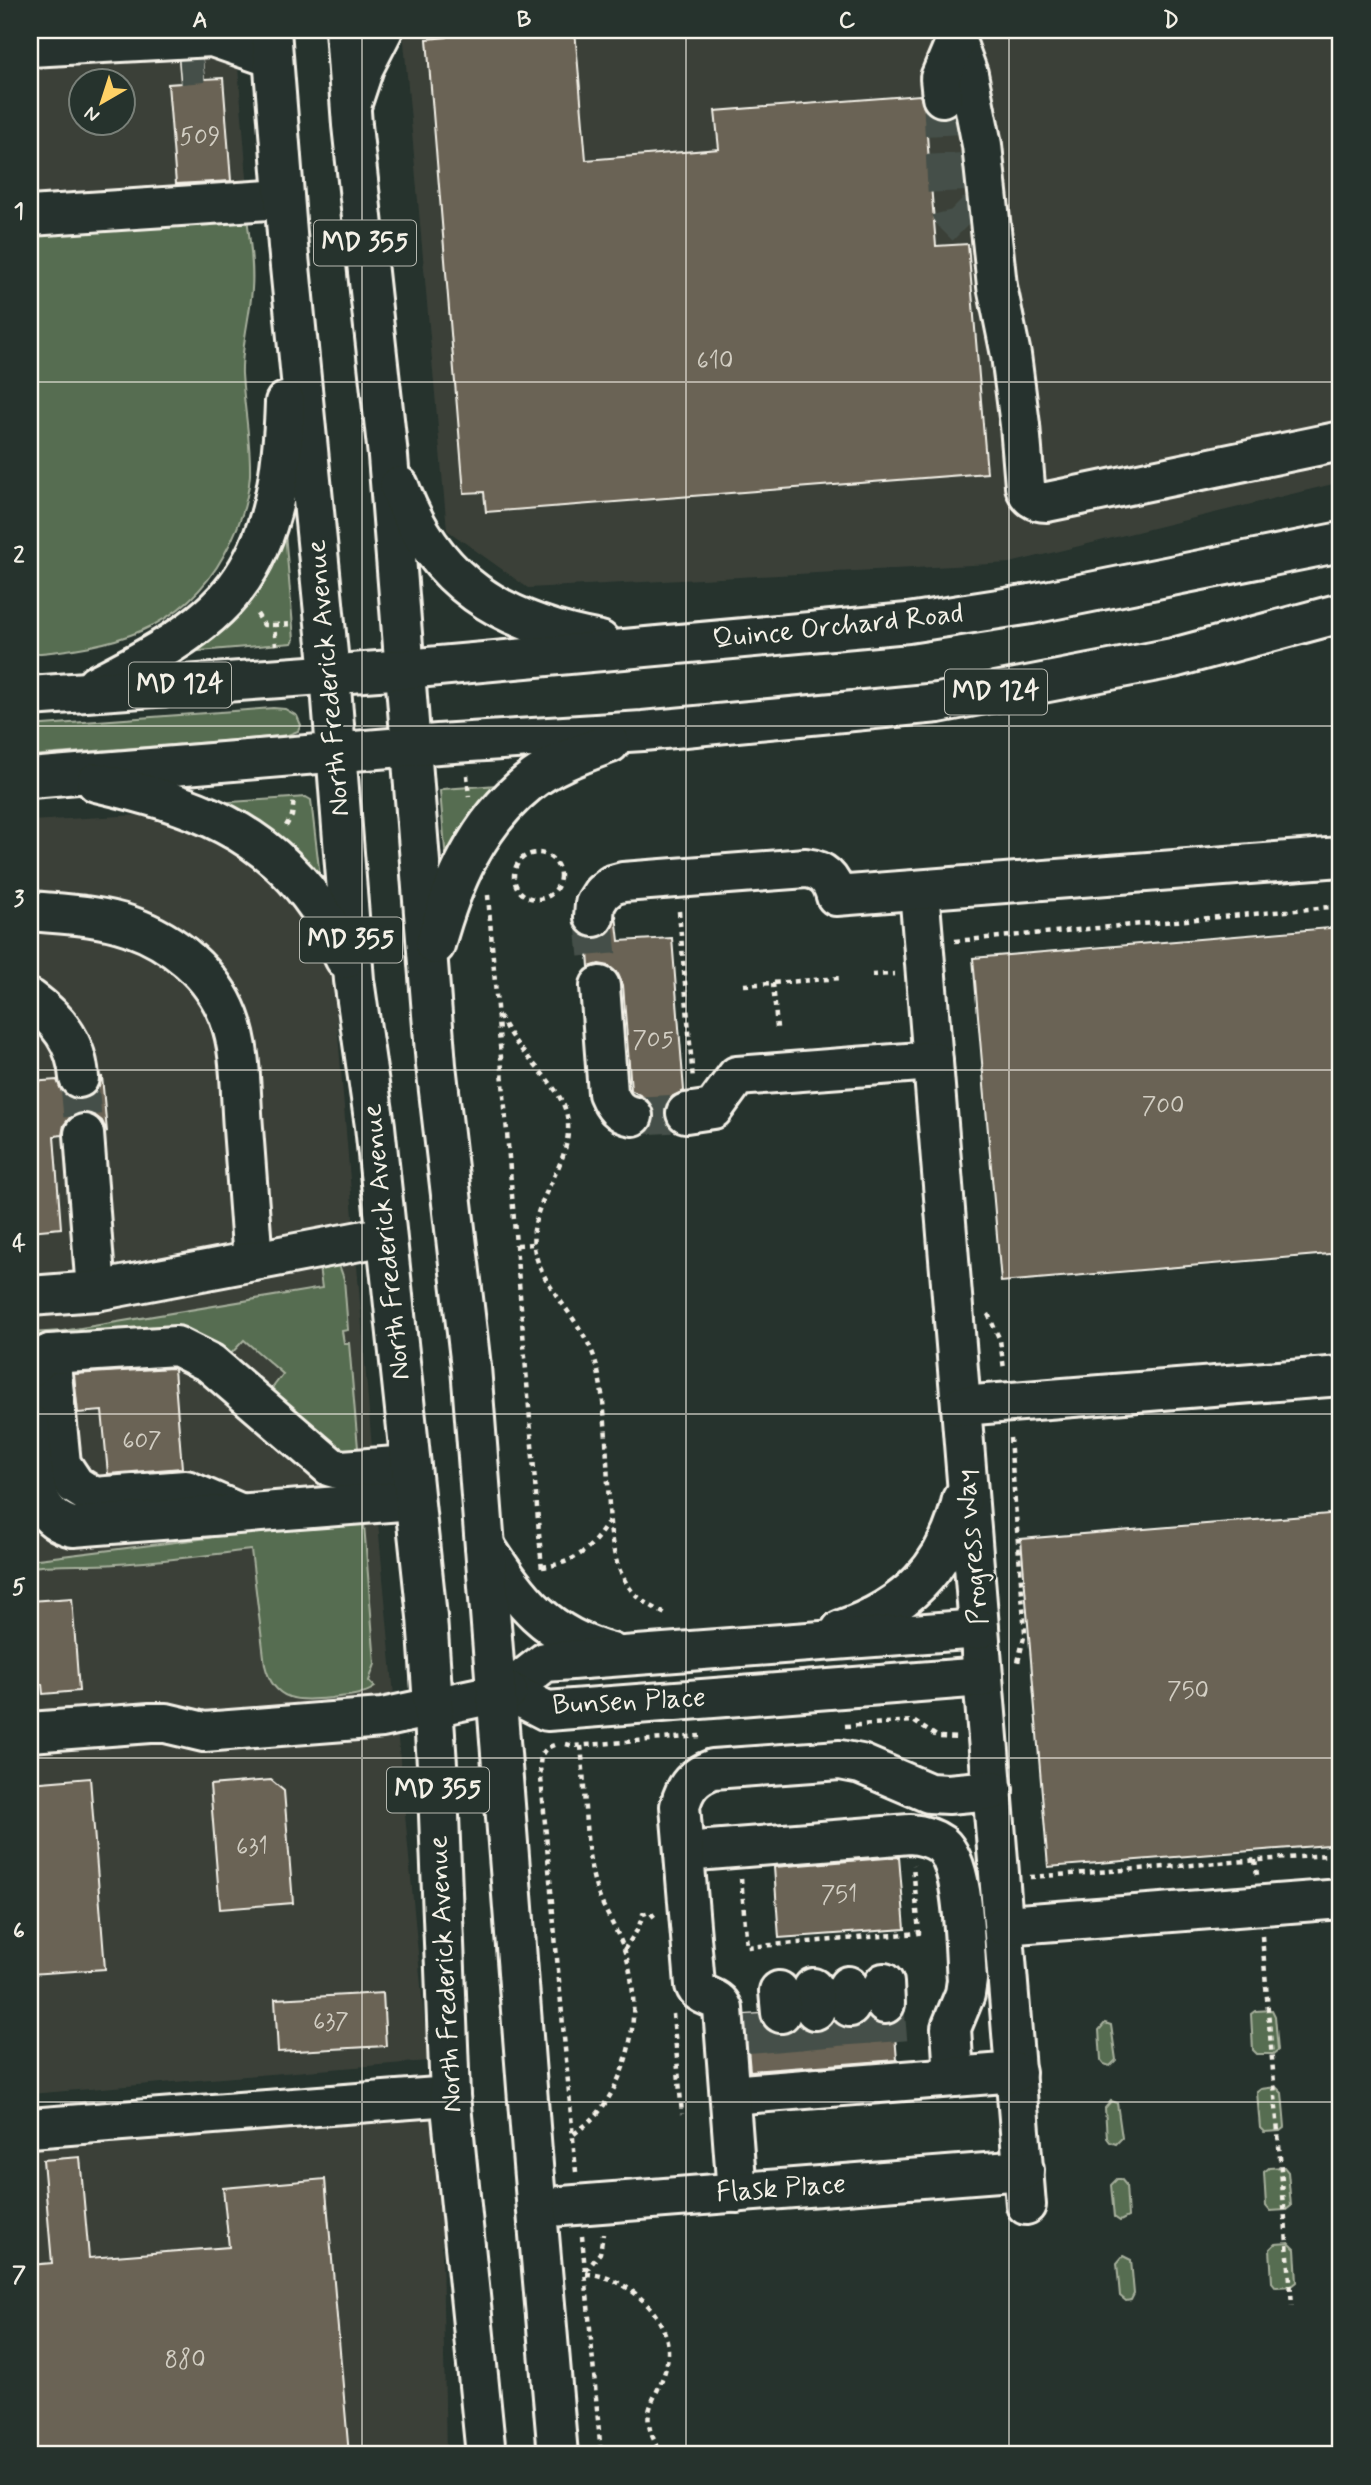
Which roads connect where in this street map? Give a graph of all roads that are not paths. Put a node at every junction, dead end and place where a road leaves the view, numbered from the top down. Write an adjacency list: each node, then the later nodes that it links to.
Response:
1 (345, 30): 7 (main road, MD 355)
2 (383, 30): 7 (main road)
3 (954, 35): 6 (main road); 11 (main road)
4 (272, 44): 5 (main road); 5 (main road); 8 (main road, North Frederick Avenue / MD 355)
5 (41, 46)
6 (942, 97)
7 (351, 106): 12 (main road, MD 355)
8 (284, 199): 9 (main road); 10 (main road, North Frederick Avenue / MD 355)
9 (30, 216)
10 (288, 246): 17 (main road, North Frederick Avenue / MD 355); 18 (main road)
11 (1341, 441)
12 (388, 456): 15 (main road); 16 (main road, MD 355)
13 (1341, 541): 15 (main road, Quince Orchard Road / MD 124)
14 (1341, 612): 20 (main road, MD 124)
15 (637, 649): 16 (main road, Quince Orchard Road / MD 124)
16 (406, 669): 17 (main road, Quince Orchard Road / MD 124); 21 (main road, MD 355)
17 (330, 674): 18 (main road, MD 124); 22 (main road, North Frederick Avenue / MD 355)
18 (82, 692): 19 (main road, MD 124)
19 (30, 696)
20 (643, 731): 21 (main road, MD 124); 28 (main road)
21 (412, 746): 22 (main road, MD 124); 28 (main road, MD 355)
22 (336, 753): 23 (main road, MD 124); 29 (main road, North Frederick Avenue / MD 355)
23 (47, 776): 29 (main road)
24 (1341, 857): 25 (main road)
25 (919, 890): 27 (main road); 32 (main road, Progress Way)
26 (30, 911): 38 (main road)
27 (594, 917)
28 (430, 964): 48 (main road, MD 355)
29 (354, 980): 37 (main road, North Frederick Avenue / MD 355)
30 (600, 986): 35 (main road)
31 (30, 999): 33 (main road)
32 (933, 1061): 34 (main road); 43 (main road, Progress Way)
33 (79, 1078)
34 (691, 1112)
35 (633, 1116)
36 (84, 1134): 39 (main road)
37 (386, 1236): 38 (main road); 46 (main road, North Frederick Avenue / MD 355)
38 (253, 1261): 39 (main road)
39 (96, 1291): 40 (main road)
40 (30, 1297)
41 (40, 1361): 46 (main road); 47 (main road)
42 (1341, 1376): 43 (main road)
43 (961, 1406): 45 (main road, Progress Way)
44 (30, 1423): 47 (main road)
45 (967, 1476): 49 (main road, Progress Way); 50 (main road)
46 (412, 1483): 47 (main road); 54 (main road, North Frederick Avenue / MD 355)
47 (242, 1514)
48 (485, 1546): 51 (main road); 53 (main road, MD 355)
49 (979, 1629): 50 (main road, Bunsen Place); 52 (main road, Progress Way)
50 (802, 1643): 51 (main road, Bunsen Place)
51 (624, 1656): 53 (main road, Bunsen Place)
52 (1000, 1673): 53 (main road, Bunsen Place); 56 (main road, Progress Way)
53 (502, 1691): 54 (main road); 67 (main road, MD 355)
54 (432, 1706): 55 (main road); 63 (main road, North Frederick Avenue / MD 355)
55 (30, 1732)
56 (993, 1790): 57 (main road); 59 (main road, Progress Way)
57 (684, 1852): 61 (main road); 62 (main road)
58 (1341, 1899): 59 (main road)
59 (1004, 1926): 60 (main road, Progress Way)
60 (1016, 2072): 61 (main road); 65 (main road, Progress Way)
61 (954, 2077): 62 (main road)
62 (813, 2079): 66 (main road)
63 (450, 2096): 64 (main road); 68 (main road, North Frederick Avenue / MD 355)
64 (30, 2128)
65 (1025, 2187): 66 (main road, Flask Place)
66 (737, 2193): 67 (main road, Flask Place)
67 (537, 2208): 69 (main road, MD 355)
68 (485, 2455)
69 (558, 2455)

